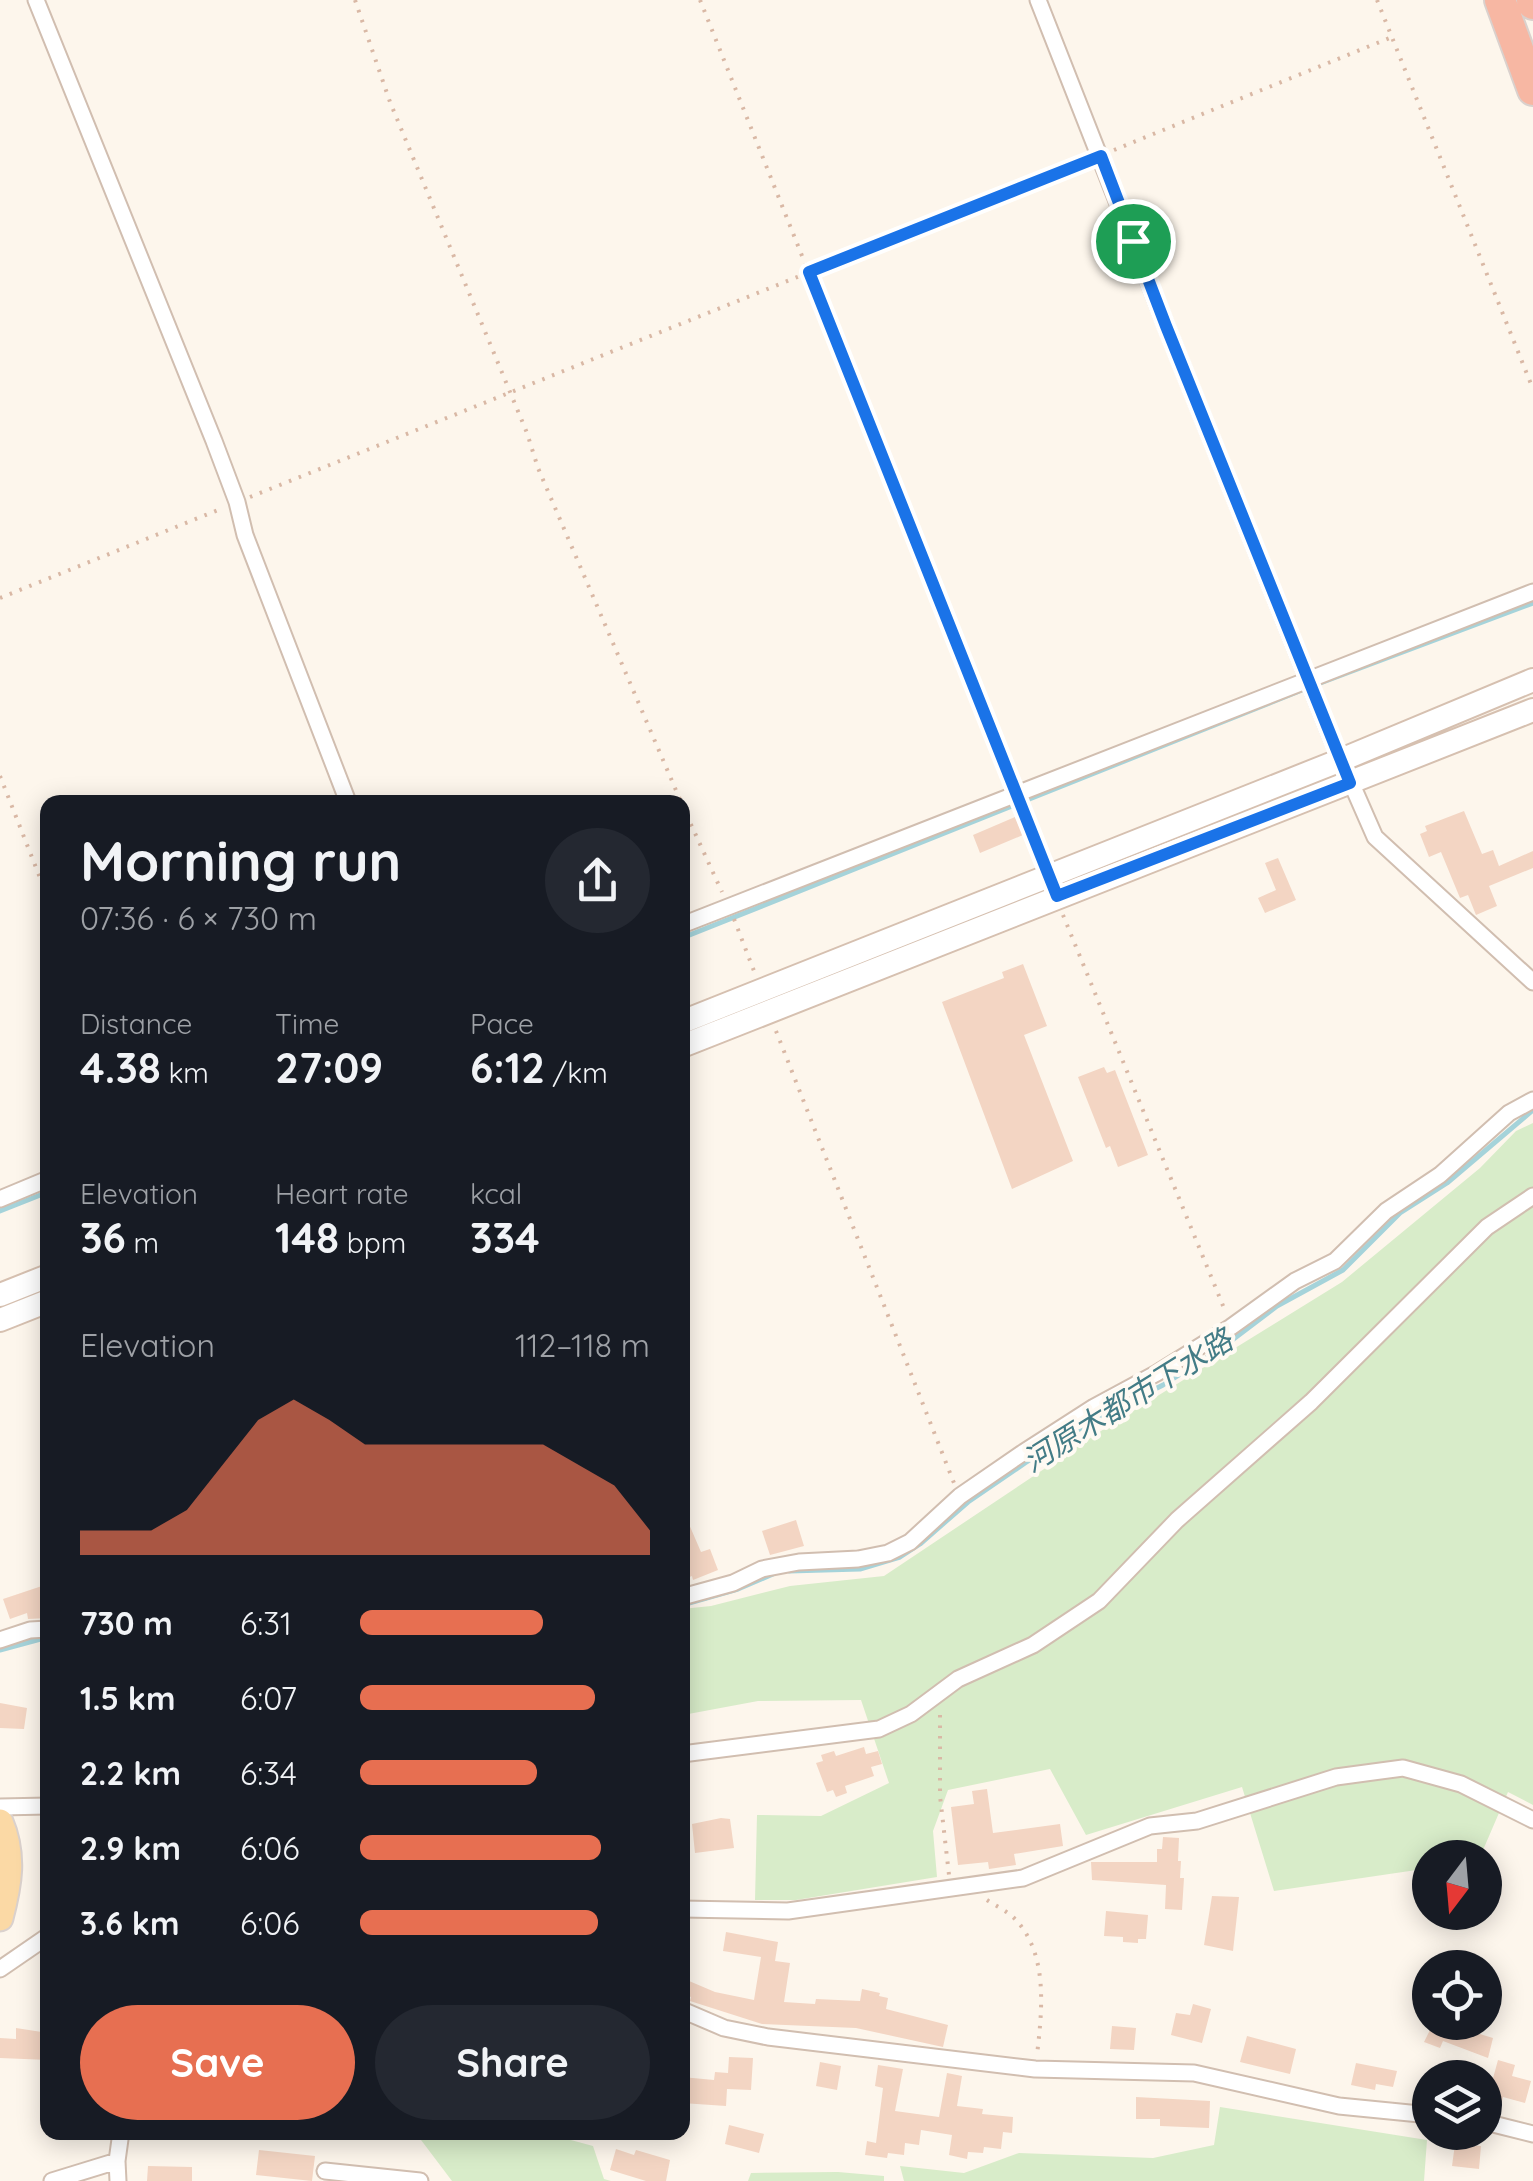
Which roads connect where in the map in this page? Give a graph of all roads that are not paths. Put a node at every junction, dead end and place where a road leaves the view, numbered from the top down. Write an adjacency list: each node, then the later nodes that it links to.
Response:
1 (36, 0): 11 (street)
2 (1038, 0): 6 (street)
3 (1500, 0): 4 (highway)
4 (1533, 90)
5 (1533, 592): 6 (street)
6 (1308, 678): 9 (street); 12 (street)
7 (1533, 680): 9 (street)
8 (1533, 710): 10 (street)
9 (1340, 760): 10 (street); 14 (street)
10 (1350, 783): 13 (street); 15 (street)
11 (345, 795)
12 (690, 922)
13 (1533, 982)
14 (690, 1019)
15 (690, 1043)
16 (1533, 1100): 24 (street)
17 (40, 1182): 19 (street)
18 (1533, 1196): 27 (street)
19 (0, 1199)
20 (40, 1279): 21 (street)
21 (0, 1295)
22 (40, 1304): 23 (street)
23 (0, 1320)
24 (690, 1595)
25 (40, 1629): 26 (street)
26 (0, 1640)
27 (690, 1753)
28 (40, 1806): 29 (street)
29 (0, 1807)
30 (1533, 1820): 32 (street)
31 (0, 1822): 33 (main road)
32 (690, 1909)
33 (0, 1918)
34 (40, 1942): 35 (street)
35 (0, 1969)
36 (690, 2013): 37 (street)
37 (1412, 2113)
38 (1502, 2126): 39 (street)
39 (1533, 2134)
40 (120, 2140): 41 (street)
41 (117, 2160): 43 (street); 44 (street)
42 (325, 2171): 45 (street)
43 (52, 2181)
44 (118, 2181)
45 (420, 2181)

